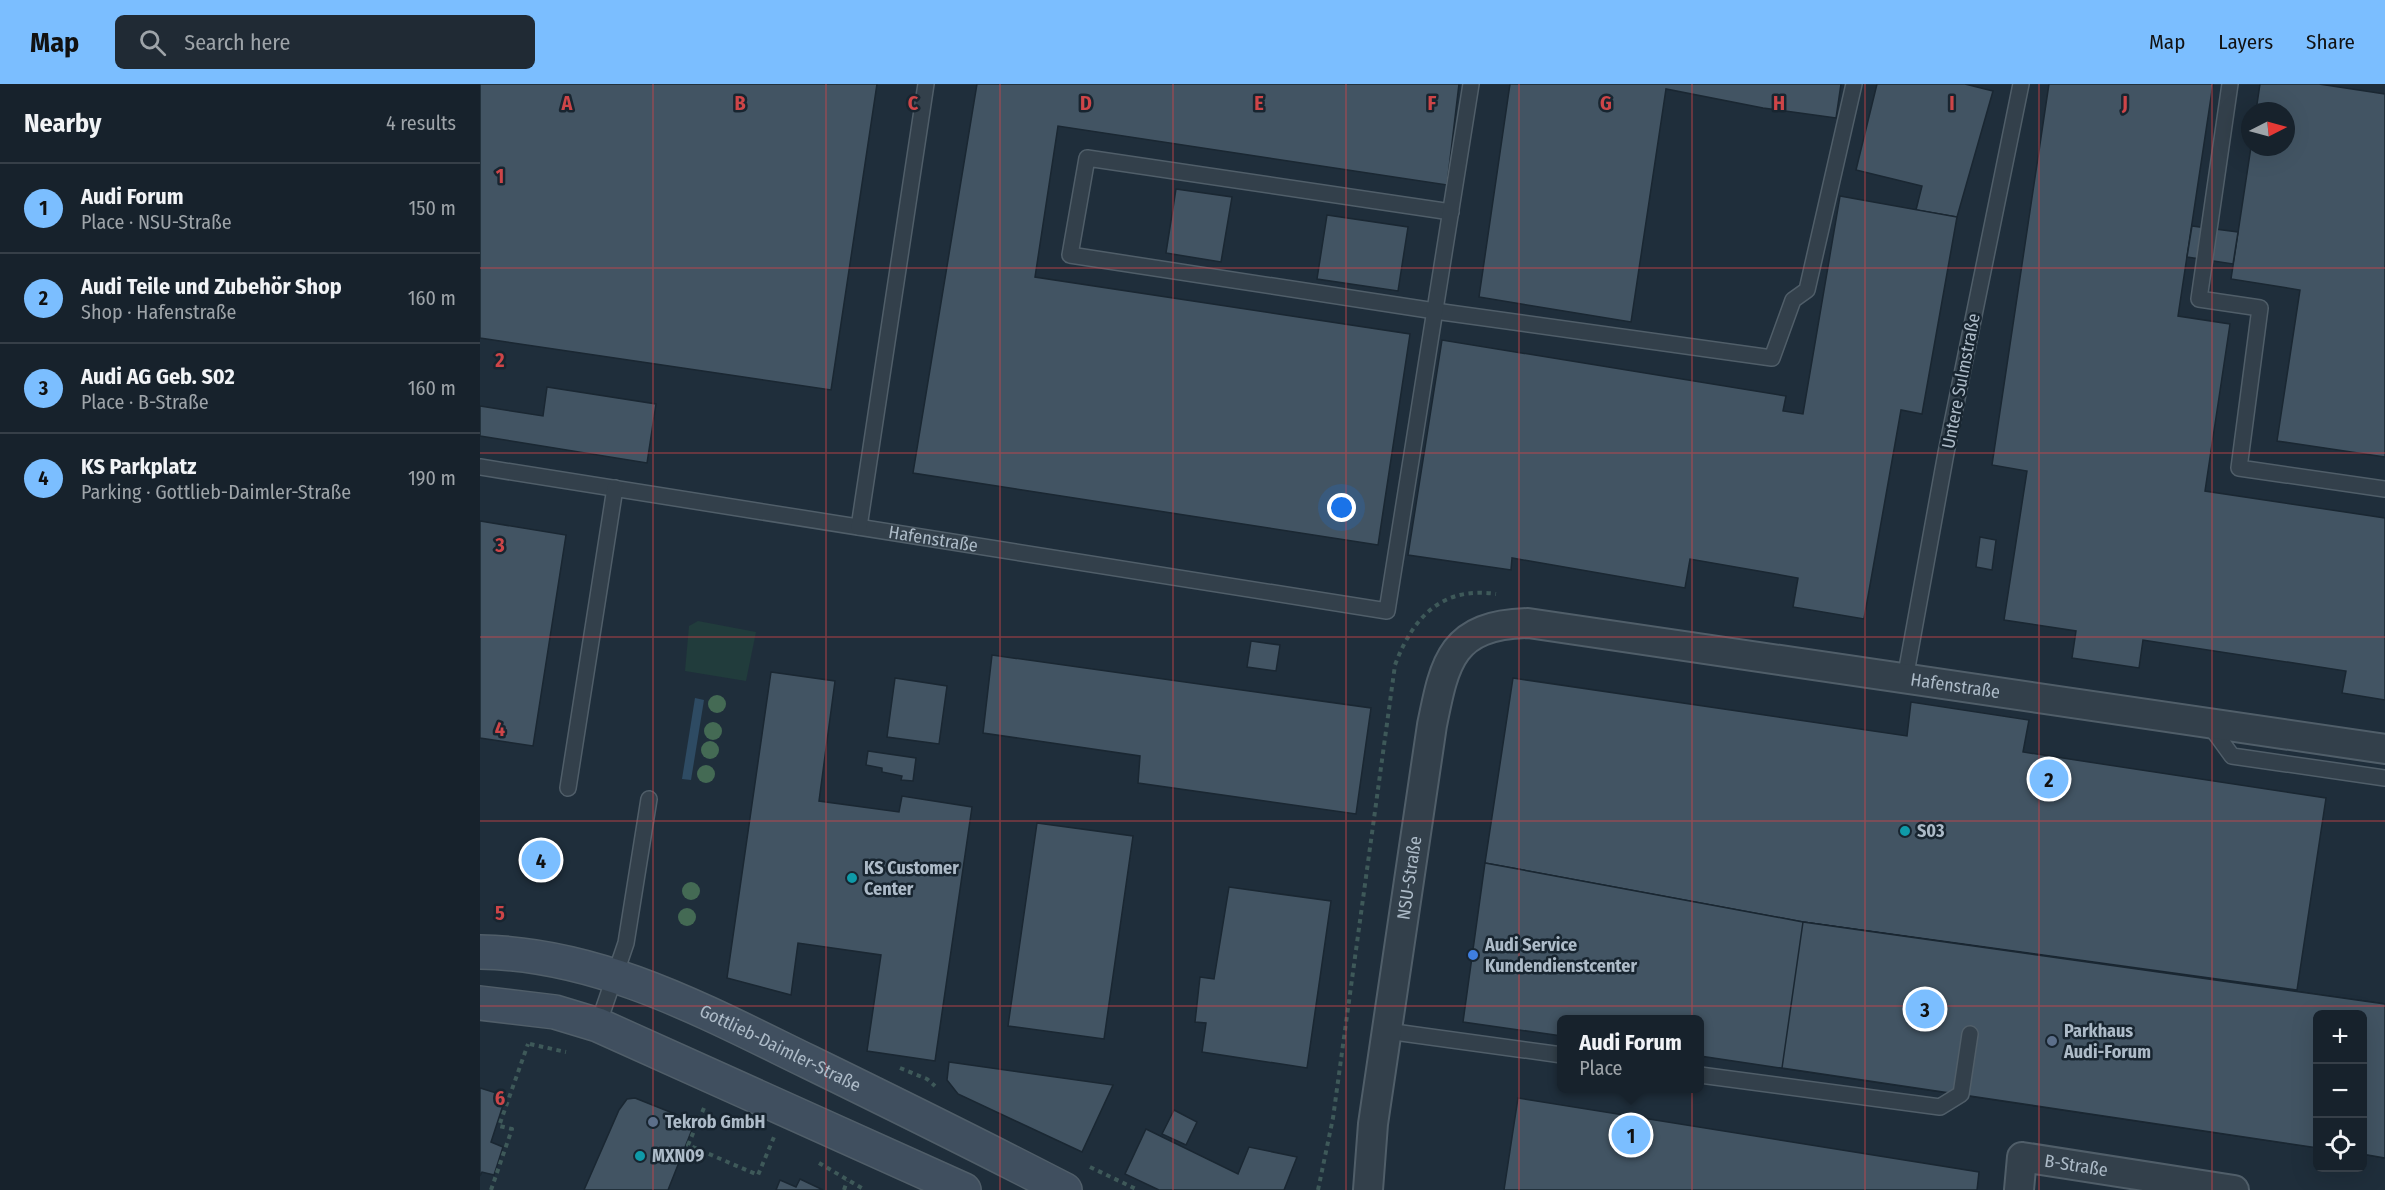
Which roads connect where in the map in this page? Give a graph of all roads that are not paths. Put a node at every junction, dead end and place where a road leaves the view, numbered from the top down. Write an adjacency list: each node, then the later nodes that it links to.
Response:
1 (927, 84): 11 (lane)
2 (1471, 84): 6 (lane)
3 (1854, 84): 7 (lane)
4 (2021, 84): 13 (lane, Untere Sulmstraße)
5 (2230, 84): 10 (lane)
6 (1451, 212): 7 (lane); 7 (lane)
7 (1435, 311): 11 (lane, Hafenstraße)
8 (480, 466): 9 (lane, Hafenstraße)
9 (615, 488): 11 (lane, Hafenstraße); 17 (lane)
10 (2385, 489)
11 (859, 527)
12 (1528, 624): 13 (street, Hafenstraße); 23 (street, NSU-Straße)
13 (1905, 679): 14 (street, Hafenstraße)
14 (2208, 723): 15 (street, Hafenstraße); 16 (lane)
15 (2385, 749)
16 (2385, 778)
17 (568, 788)
18 (649, 799): 20 (lane)
19 (480, 952): 20 (main road, Gottlieb-Daimler-Straße)
20 (615, 974): 22 (lane); 28 (main road, Gottlieb-Daimler-Straße)
21 (480, 1003): 22 (main road)
22 (598, 1025): 27 (main road)
23 (1387, 1030): 25 (lane); 29 (street, NSU-Straße)
24 (1970, 1034): 26 (lane)
25 (1557, 1054)
26 (1704, 1076)
27 (964, 1190)
28 (1065, 1190)
29 (1368, 1190)
30 (2019, 1190): 31 (street, B-Straße)
31 (2234, 1190)

